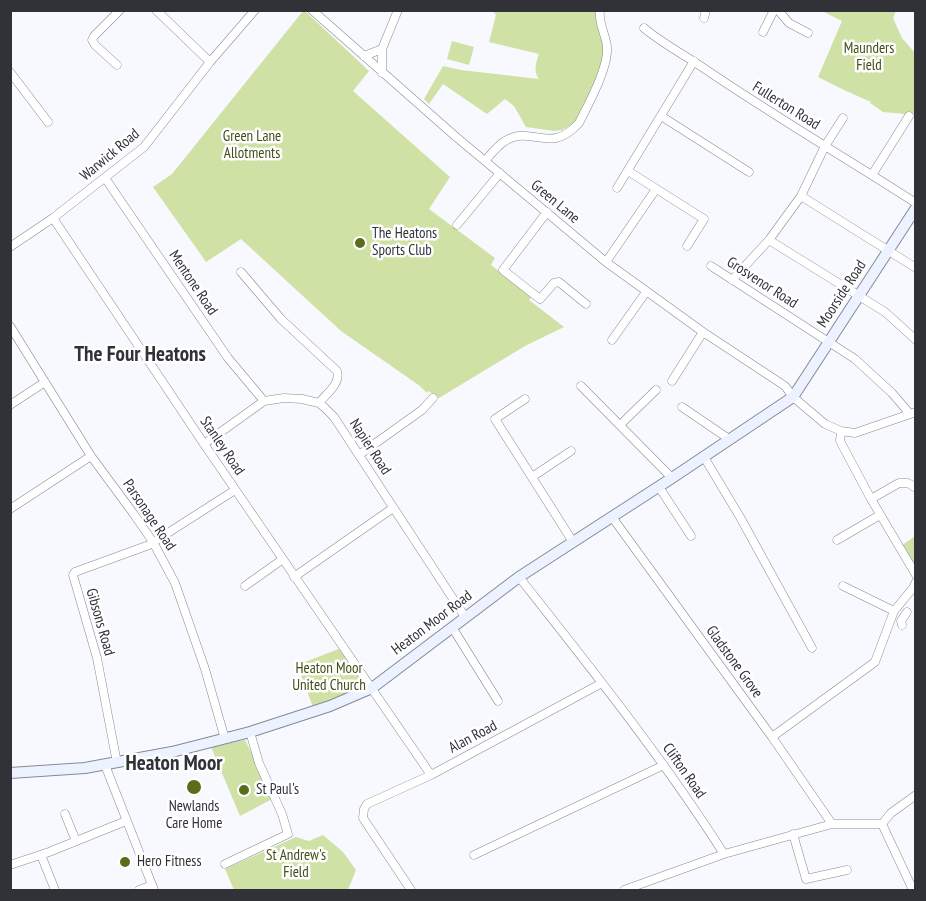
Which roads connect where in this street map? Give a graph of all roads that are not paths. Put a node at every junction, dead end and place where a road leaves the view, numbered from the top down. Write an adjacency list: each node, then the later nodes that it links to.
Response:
1 (120, 10): 15 (street)
2 (156, 10): 14 (street)
3 (255, 10): 14 (street, Warwick Road)
4 (312, 10): 12 (street, Green Lane)
5 (398, 10): 11 (street)
6 (600, 10): 23 (street)
7 (776, 10): 9 (street); 10 (street)
8 (644, 28): 13 (street, Fullerton Road)
9 (763, 32)
10 (808, 33)
11 (382, 49): 12 (street); 17 (street)
12 (364, 56): 17 (street, Green Lane)
13 (694, 61): 18 (street); 22 (street, Fullerton Road)
14 (210, 62): 28 (street, Warwick Road)
15 (117, 65)
16 (10, 72): 21 (street)
17 (382, 73): 23 (street, Green Lane)
18 (661, 116): 24 (street); 25 (street)
19 (909, 116): 27 (street)
20 (843, 118): 22 (street)
21 (48, 122)
22 (825, 146): 27 (street, Fullerton Road); 31 (street)
23 (485, 161): 26 (street, Green Lane)
24 (628, 171): 29 (street); 30 (street)
25 (749, 172)
26 (500, 173): 34 (street, Green Lane); 36 (street)
27 (872, 175): 32 (street, Fullerton Road)
28 (105, 178): 35 (street, Warwick Road); 61 (street, Mentone Road)
29 (617, 188)
30 (656, 189): 38 (street); 41 (street)
31 (801, 196): 37 (street); 40 (street)
32 (915, 203)
33 (915, 208): 40 (main road, Moorside Road)
34 (547, 212): 41 (street, Green Lane); 48 (street)
35 (53, 218): 39 (street, Warwick Road); 69 (street, Stanley Road)
36 (457, 225)
37 (769, 240): 45 (street); 47 (street)
38 (687, 246)
39 (10, 247)
40 (888, 250): 43 (street); 47 (main road, Moorside Road)
41 (606, 262): 46 (street, Green Lane)
42 (711, 266): 45 (street, Grosvenor Road)
43 (915, 268)
44 (241, 272): 62 (street)
45 (732, 280): 53 (street, Grosvenor Road)
46 (646, 292): 50 (street, Green Lane); 51 (street)
47 (858, 296): 52 (street); 53 (main road, Moorside Road)
48 (586, 304)
49 (10, 326): 55 (street, Parsonage Road)
50 (704, 332): 54 (street); 58 (street, Green Lane)
51 (612, 340)
52 (915, 340)
53 (828, 342): 58 (main road, Moorside Road); 65 (street, Grosvenor Road)
54 (672, 381)
55 (45, 382): 63 (street); 72 (street, Parsonage Road)
56 (581, 386): 66 (street)
57 (656, 390): 66 (street)
58 (793, 397): 67 (street, Green Lane); 68 (main road, Heaton Moor Road)
59 (433, 398): 71 (street)
60 (525, 399): 74 (street)
61 (264, 401): 62 (street); 69 (street)
62 (319, 403): 71 (street, Napier Road)
63 (10, 405)
64 (682, 407): 68 (street)
65 (913, 413): 67 (street)
66 (620, 426): 75 (street)
67 (841, 430): 79 (street)
68 (729, 439): 73 (main road, Heaton Moor Road)
69 (204, 444): 78 (street, Stanley Road)
70 (571, 452): 74 (street)
71 (358, 455): 80 (street, Napier Road)
72 (91, 456): 81 (street); 86 (street, Parsonage Road)
73 (704, 458): 75 (main road, Heaton Moor Road); 99 (street)
74 (532, 477): 87 (street)
75 (672, 478): 76 (main road, Heaton Moor Road)
76 (659, 487): 83 (main road, Heaton Moor Road); 84 (street)
77 (915, 488): 79 (street)
78 (236, 490): 86 (street); 88 (street, Stanley Road)
79 (871, 499): 82 (street)
80 (393, 508): 90 (street); 96 (street, Napier Road)
81 (10, 509)
82 (880, 515): 85 (street); 89 (street)
83 (612, 517): 87 (main road, Heaton Moor Road); 104 (street, Gladstone Grove)
84 (691, 536)
85 (837, 540)
86 (153, 542): 105 (street, Parsonage Road); 106 (street, Gibsons Road)
87 (573, 542): 91 (main road, Heaton Moor Road)
88 (283, 559): 90 (street, Stanley Road); 93 (street)
89 (915, 575)
90 (294, 577): 101 (street, Stanley Road)
91 (519, 577): 96 (main road, Heaton Moor Road); 100 (street, Clifton Road)
92 (915, 582): 95 (street)
93 (244, 586)
94 (843, 586): 95 (street)
95 (894, 612): 97 (street); 104 (street)
96 (465, 618): 98 (main road, Heaton Moor Road)
97 (904, 618)
98 (452, 627): 101 (main road, Heaton Moor Road); 102 (street)
99 (812, 648)
100 (602, 682): 108 (street, Clifton Road); 110 (street, Alan Road)
101 (372, 688): 103 (main road, Heaton Moor Road); 110 (street, Stanley Road)
102 (498, 701)
103 (250, 732): 105 (main road, Heaton Moor Road); 121 (street)
104 (772, 737): 114 (street, Gladstone Grove)
105 (225, 739): 106 (main road, Heaton Moor Road)
106 (117, 763): 107 (main road, Heaton Moor Road)
107 (105, 765): 109 (main road, Heaton Moor Road); 113 (street)
108 (664, 765): 118 (street, Clifton Road); 120 (street)
109 (10, 773)
110 (431, 775): 127 (street, Alan Road)
111 (915, 795): 115 (street)
112 (65, 814): 117 (street)
113 (126, 821): 117 (street); 124 (street)
114 (832, 824): 115 (street); 116 (street)
115 (882, 824): 129 (street)
116 (793, 834): 118 (street); 123 (street)
117 (76, 841): 119 (street)
118 (724, 854): 128 (street)
119 (41, 855): 122 (street); 125 (street)
120 (474, 855)
121 (225, 864)
122 (10, 865)
123 (847, 870)
124 (153, 888): 126 (street)
125 (55, 891)
126 (139, 891)
127 (411, 891)
128 (624, 891)
129 (913, 891)

